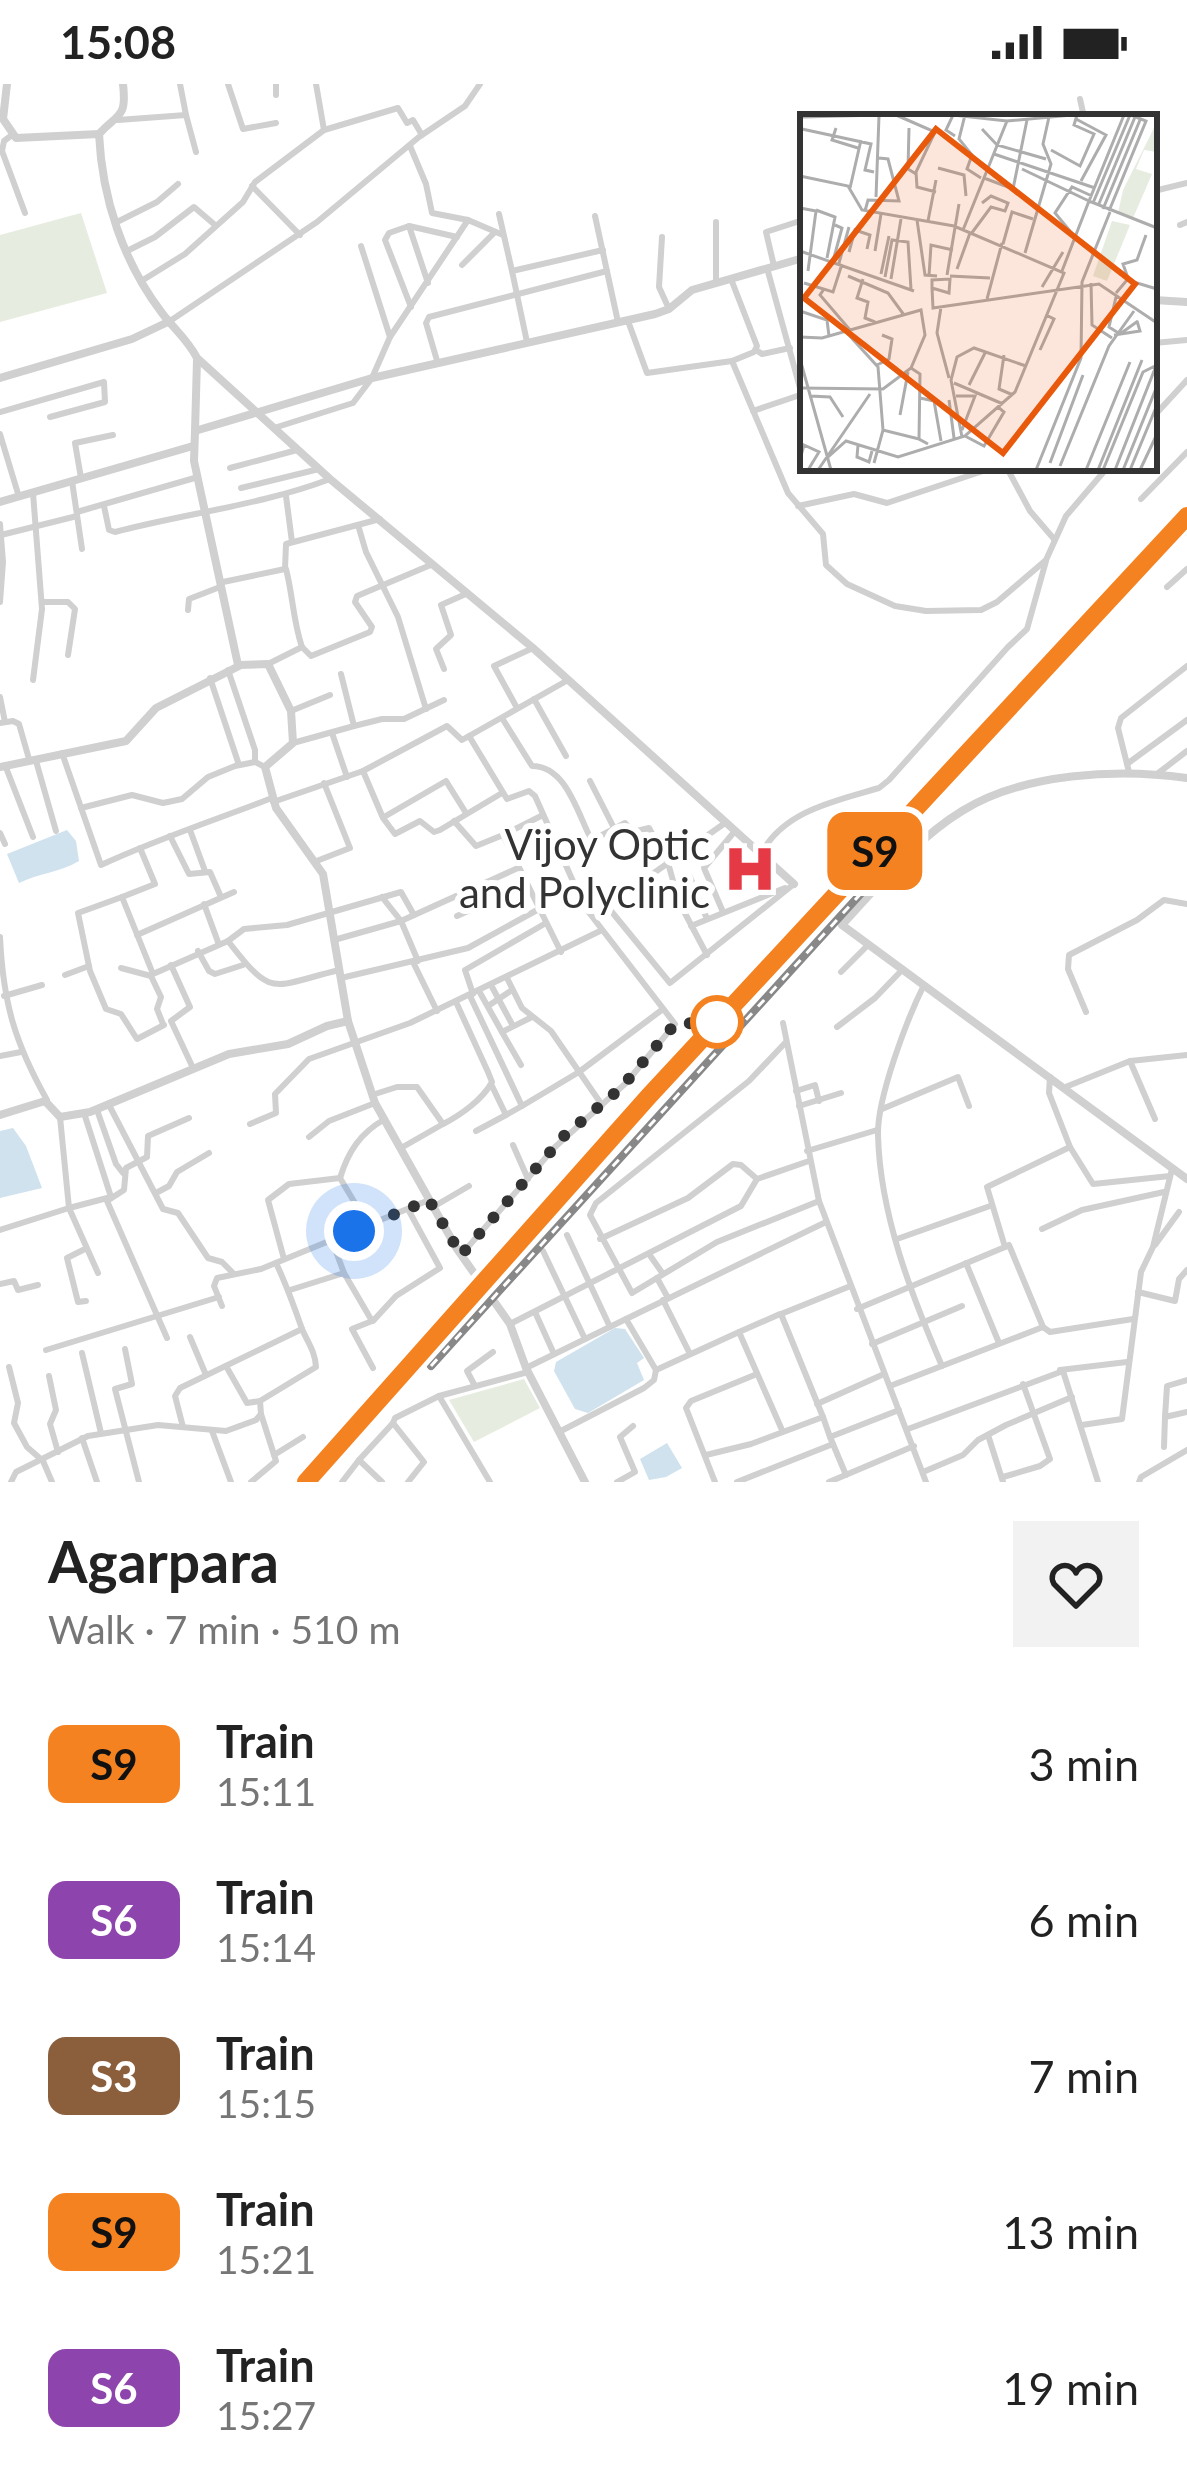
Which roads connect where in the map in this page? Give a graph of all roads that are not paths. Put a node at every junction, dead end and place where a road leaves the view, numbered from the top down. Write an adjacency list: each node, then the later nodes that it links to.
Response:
1 (7, 84): 12 (street)
2 (123, 84): 13 (street)
3 (180, 84): 11 (street)
4 (228, 84): 14 (street)
5 (276, 84): 8 (street)
6 (316, 84): 15 (street)
7 (480, 84): 18 (street)
8 (276, 95)
9 (1079, 99): 10 (street)
10 (1083, 114)
11 (186, 115): 13 (street); 20 (street)
12 (1, 119): 17 (street)
13 (118, 120): 16 (street)
14 (276, 123)
15 (324, 130): 18 (street); 23 (street)
16 (100, 134): 17 (street); 32 (street)
17 (12, 135): 26 (street)
18 (422, 135): 19 (street)
19 (410, 145): 25 (street); 37 (street)
20 (196, 152)
21 (1187, 183): 24 (street)
22 (178, 184): 32 (street)
23 (252, 186): 33 (street); 37 (street)
24 (1157, 190)
25 (431, 212): 29 (street); 35 (street)
26 (25, 213)
27 (499, 214): 36 (street)
28 (596, 216): 41 (street)
29 (468, 220): 36 (street); 39 (street)
30 (800, 221): 45 (street)
31 (716, 222): 51 (street)
32 (114, 223): 42 (street)
33 (215, 225): 42 (street); 49 (street)
34 (409, 226): 35 (street); 50 (street); 55 (street)
35 (428, 230): 39 (street)
36 (499, 233): 44 (street); 46 (street)
37 (300, 235): 57 (street)
38 (662, 236): 56 (street)
39 (457, 237): 50 (street)
40 (361, 246): 59 (street)
41 (603, 250): 46 (street); 47 (street)
42 (127, 251): 49 (street)
43 (800, 259): 45 (street)
44 (462, 265)
45 (771, 267): 48 (street); 63 (street)
46 (512, 272): 52 (street)
47 (607, 272): 52 (street); 58 (street)
48 (731, 279): 51 (street); 64 (street)
49 (143, 280): 57 (street)
50 (428, 283): 55 (street)
51 (716, 283): 56 (street)
52 (517, 295): 61 (street); 67 (street)
53 (1157, 300): 54 (street)
54 (1187, 302)
55 (411, 307): 59 (street)
56 (669, 309): 58 (street)
57 (170, 321): 65 (street); 68 (street)
58 (623, 321): 61 (street); 66 (street)
59 (390, 337): 69 (street)
60 (1187, 340): 62 (street)
61 (527, 342): 67 (street)
62 (1157, 343)
63 (790, 348): 64 (street); 71 (street)
64 (756, 350): 66 (street)
65 (197, 358): 74 (street); 81 (street)
66 (732, 361): 75 (street)
67 (439, 364): 69 (street)
68 (0, 378)
69 (372, 378): 74 (street); 80 (street)
70 (1187, 380): 78 (street)
71 (800, 385)
72 (61, 397): 76 (street); 77 (street); 77 (street)
73 (800, 397): 75 (street)
74 (254, 410): 80 (street); 81 (street)
75 (753, 410): 106 (street)
76 (0, 412)
77 (65, 413): 79 (street)
78 (1157, 413)
79 (50, 417)
80 (274, 428): 85 (street)
81 (195, 431): 84 (street)
82 (0, 434): 102 (street)
83 (113, 435): 96 (street)
84 (193, 446): 94 (street); 96 (street)
85 (298, 450): 87 (street); 88 (street)
86 (1187, 452): 103 (street)
87 (230, 468)
88 (320, 469): 95 (street); 99 (street)
89 (952, 471): 98 (street)
90 (984, 471): 98 (street)
91 (1008, 471): 114 (street)
92 (1089, 471): 97 (street)
93 (1104, 471): 97 (street)
94 (198, 477): 105 (street); 107 (street)
95 (330, 478): 101 (street); 109 (street)
96 (76, 479): 100 (street); 108 (street)
97 (1096, 480): 114 (street)
98 (956, 481): 106 (street)
99 (241, 488)
100 (33, 493): 102 (street); 111 (street)
101 (286, 496): 107 (street); 115 (street)
102 (20, 497): 104 (street)
103 (1141, 499)
104 (0, 502)
105 (104, 506): 107 (street); 108 (street)
106 (797, 506): 117 (street)
107 (205, 510): 121 (street)
108 (77, 514): 111 (street); 116 (street)
109 (380, 518): 112 (street); 118 (street)
110 (0, 524): 113 (street)
111 (38, 524): 113 (street); 126 (street)
112 (358, 525): 115 (street); 122 (street)
113 (1, 535): 125 (street)
114 (1055, 540): 117 (street)
115 (292, 542): 119 (street)
116 (82, 549)
117 (1046, 560): 187 (street)
118 (433, 565): 122 (street); 124 (street)
119 (286, 568): 121 (street); 128 (street)
120 (1187, 569): 123 (street)
121 (223, 584): 127 (street); 132 (street)
122 (385, 584): 128 (street); 145 (street)
123 (1167, 587)
124 (468, 593): 129 (street); 134 (street)
125 (0, 602)
126 (42, 602): 130 (street); 138 (street)
127 (188, 610)
128 (302, 647): 131 (street)
129 (533, 648): 139 (street); 144 (street)
130 (68, 655)
131 (268, 664): 132 (street); 146 (street)
132 (239, 666): 135 (street)
133 (1187, 666): 161 (street)
134 (444, 669)
135 (228, 670): 137 (street); 159 (street)
136 (341, 674): 150 (street)
137 (210, 678): 155 (street); 158 (street)
138 (32, 680)
139 (568, 680): 142 (street); 175 (street)
140 (330, 695): 146 (street)
141 (0, 698): 149 (street)
142 (534, 699): 144 (street); 156 (street)
143 (444, 700): 145 (street)
144 (517, 708): 147 (street)
145 (427, 709): 150 (street)
146 (291, 710): 153 (street)
147 (502, 717): 152 (street); 184 (street)
148 (1187, 720): 161 (street)
149 (2, 723): 157 (street)
150 (354, 726): 151 (street)
151 (332, 733): 153 (street); 164 (street)
152 (470, 736): 162 (street); 168 (street)
153 (293, 743): 159 (street)
154 (1187, 751): 163 (street)
155 (62, 753): 157 (street); 170 (street)
156 (566, 756)
157 (32, 758): 160 (street); 178 (street)
158 (239, 765): 159 (street); 170 (street)
159 (260, 765): 169 (street)
160 (3, 766): 183 (street)
161 (1128, 769): 163 (street); 216 (street)
162 (363, 771): 164 (street); 173 (street)
163 (1155, 775): 165 (street)
164 (347, 777): 167 (street)
165 (1187, 778)
166 (590, 781): 176 (street)
167 (324, 783): 169 (street); 189 (street)
168 (502, 793): 171 (street); 172 (street)
169 (273, 800): 177 (street); 189 (street)
170 (81, 808): 186 (street)
171 (466, 813): 173 (street); 174 (street)
172 (543, 815): 181 (street); 188 (street)
173 (383, 818): 174 (street)
174 (454, 821): 181 (street)
175 (725, 823): 179 (street); 190 (street)
176 (614, 828): 184 (street); 190 (street)
177 (190, 830): 182 (street); 192 (street)
178 (56, 831)
179 (735, 832): 187 (street); 204 (street)
180 (0, 833): 185 (street)
181 (503, 835): 191 (street)
182 (170, 836): 186 (street); 192 (street)
183 (33, 837)
184 (591, 839): 188 (street)
185 (5, 844)
186 (140, 847): 197 (street)
187 (761, 854): 195 (street)
188 (560, 857): 211 (street)
189 (314, 862): 203 (street)
190 (668, 863): 210 (street); 219 (street)
191 (518, 868): 194 (street); 205 (street)
192 (205, 871): 198 (street)
193 (690, 877): 207 (street)
194 (526, 884): 202 (street); 206 (street)
195 (791, 885): 204 (street); 219 (street)
196 (234, 892): 198 (street)
197 (122, 897): 212 (street); 223 (street)
198 (221, 897): 200 (street)
199 (382, 897): 203 (street); 205 (street); 208 (street)
200 (205, 904): 212 (street); 215 (street)
201 (1187, 904): 241 (street)
202 (539, 909): 209 (street); 220 (street)
203 (330, 911): 214 (street); 215 (street)
204 (723, 912): 207 (street)
205 (414, 916): 208 (street)
206 (457, 916)
207 (707, 919): 210 (street)
208 (401, 921): 214 (street); 220 (street)
209 (546, 923): 218 (street); 234 (street)
210 (691, 926): 219 (street)
211 (600, 931): 218 (street); 239 (street)
212 (137, 935): 222 (street)
213 (0, 937): 235 (street)
214 (334, 940): 227 (street)
215 (223, 942): 217 (street); 221 (street)
216 (869, 944): 225 (street); 226 (street)
217 (198, 951): 221 (street); 222 (street)
218 (561, 952): 229 (street)
219 (707, 955)
220 (416, 962): 227 (street); 240 (street)
221 (243, 964): 227 (street)
222 (171, 965): 244 (street)
223 (89, 966): 228 (street); 244 (street)
224 (121, 968): 244 (street)
225 (902, 970): 232 (street); 247 (street)
226 (841, 972)
227 (340, 974): 243 (street)
228 (65, 975)
229 (507, 978): 231 (street); 233 (street)
230 (41, 985): 235 (street)
231 (491, 985): 234 (street); 236 (street)
232 (924, 985): 258 (street); 271 (street)
233 (512, 990): 236 (street); 242 (street)
234 (474, 993): 237 (street); 238 (street); 268 (street)
235 (4, 996): 251 (street)
236 (498, 999): 238 (street); 246 (street)
237 (456, 1002): 240 (street); 259 (street)
238 (488, 1006): 248 (street)
239 (664, 1009): 257 (street); 267 (street)
240 (437, 1011): 249 (street)
241 (1086, 1012)
242 (532, 1017): 246 (street); 257 (street)
243 (348, 1021): 249 (street); 256 (street)
244 (167, 1024): 256 (street)
245 (782, 1024): 250 (street)
246 (512, 1027): 248 (street)
247 (837, 1027)
248 (502, 1032): 255 (street)
249 (353, 1040): 263 (street); 280 (street)
250 (785, 1043): 261 (street); 315 (street)
251 (21, 1052): 253 (street); 265 (street)
252 (1187, 1055): 254 (street)
253 (0, 1056)
254 (1130, 1061): 260 (street); 278 (street)
255 (521, 1065)
256 (193, 1068): 266 (street)
257 (579, 1072): 267 (street); 268 (street)
258 (1050, 1078): 260 (street); 286 (street)
259 (492, 1085): 275 (street); 281 (street)
260 (1063, 1088): 292 (street)
261 (796, 1091): 264 (street); 269 (street)
262 (842, 1093): 264 (street)
263 (373, 1099): 279 (street); 281 (street); 284 (street)
264 (819, 1101): 269 (street)
265 (49, 1103): 274 (street); 276 (street)
266 (109, 1105): 272 (street); 290 (street)
267 (602, 1105): 295 (street)
268 (522, 1106): 275 (street)
269 (799, 1106): 288 (street)
270 (969, 1106): 271 (street)
271 (882, 1109): 282 (street)
272 (97, 1110): 273 (street); 293 (street)
273 (84, 1113): 276 (street); 301 (street)
274 (0, 1114)
275 (506, 1115): 283 (street)
276 (60, 1117): 306 (street)
277 (189, 1118): 290 (street)
278 (1155, 1119)
279 (385, 1120): 287 (street); 294 (street)
280 (250, 1124)
281 (443, 1124): 287 (street)
282 (877, 1130): 288 (street); 316 (street)
283 (476, 1131)
284 (309, 1137)
285 (513, 1145): 295 (street)
286 (1070, 1147): 292 (street); 305 (street)
287 (401, 1148): 303 (street)
288 (807, 1151): 291 (street)
289 (209, 1154): 300 (street)
290 (136, 1161): 293 (street); 300 (street)
291 (809, 1161): 296 (street); 302 (street)
292 (1171, 1172): 297 (street); 299 (street)
293 (123, 1173): 301 (street)
294 (340, 1178): 310 (street); 323 (street)
295 (528, 1179): 322 (street)
296 (757, 1179): 315 (street); 321 (street)
297 (1187, 1179)
298 (469, 1186): 303 (street)
299 (1164, 1192): 304 (street); 311 (street)
300 (154, 1194): 328 (street)
301 (111, 1197): 306 (street); 344 (street)
302 (819, 1201): 309 (street); 330 (street)
303 (431, 1204): 307 (street); 322 (street)
304 (1162, 1205): 308 (street); 318 (street)
305 (990, 1206): 316 (street); 317 (street)
306 (69, 1208): 312 (street); 319 (street)
307 (409, 1211): 310 (street); 348 (street)
308 (1183, 1214): 318 (street)
309 (826, 1222): 334 (street); 339 (street)
310 (369, 1226): 314 (street)
311 (1042, 1229)
312 (0, 1230)
313 (567, 1234): 331 (street)
314 (332, 1238): 323 (street); 329 (street)
315 (601, 1239): 325 (street)
316 (897, 1240): 335 (street)
317 (1005, 1247): 324 (street); 352 (street)
318 (1153, 1247): 337 (street)
319 (85, 1249): 327 (street); 340 (street)
320 (543, 1251): 338 (street)
321 (650, 1254): 325 (street); 330 (street)
322 (461, 1255): 350 (street)
323 (280, 1261): 328 (street); 336 (street)
324 (966, 1264): 335 (street); 358 (street)
325 (618, 1269): 330 (street); 331 (street)
326 (1187, 1270): 337 (street)
327 (98, 1273)
328 (233, 1274): 344 (street)
329 (344, 1274): 336 (street); 348 (street)
330 (660, 1276): 339 (street)
331 (591, 1283): 338 (street); 351 (street)
332 (0, 1284): 333 (street)
333 (38, 1285)
334 (849, 1287): 342 (street); 345 (street)
335 (909, 1288): 342 (street); 349 (street)
336 (290, 1291): 353 (street)
337 (1138, 1292): 347 (street)
338 (564, 1295): 343 (street); 357 (street)
339 (665, 1299): 346 (street); 365 (street)
340 (86, 1301)
341 (962, 1306): 349 (street)
342 (857, 1309): 359 (street)
343 (535, 1312): 350 (street); 364 (street)
344 (157, 1313): 356 (street); 361 (street)
345 (781, 1314): 354 (street); 385 (street)
346 (626, 1319): 351 (street); 372 (street)
347 (1133, 1319): 352 (street); 366 (street)
348 (372, 1321): 370 (street)
349 (923, 1322): 359 (street); 368 (street)
350 (510, 1324): 371 (street)
351 (610, 1327): 357 (street)
352 (1043, 1327): 358 (street)
353 (302, 1329): 367 (street); 384 (street)
354 (739, 1332): 365 (street); 374 (street)
355 (190, 1337): 376 (street)
356 (166, 1338)
357 (585, 1339): 364 (street)
358 (999, 1342): 368 (street)
359 (872, 1344): 375 (street)
360 (124, 1349): 396 (street)
361 (46, 1350)
362 (493, 1352): 380 (street)
363 (82, 1353): 401 (street)
364 (554, 1354): 371 (street)
365 (690, 1354): 372 (street)
366 (1127, 1363): 373 (street); 393 (street)
367 (225, 1366): 376 (street); 384 (street)
368 (942, 1366): 381 (street)
369 (9, 1367): 413 (street)
370 (373, 1369)
371 (527, 1370): 380 (street); 400 (street)
372 (656, 1370): 400 (street)
373 (1060, 1370): 379 (street); 383 (street)
374 (757, 1374): 398 (street); 411 (street)
375 (884, 1374): 381 (street); 385 (street)
376 (206, 1375): 395 (street)
377 (49, 1376): 409 (street)
378 (1187, 1380): 391 (street)
379 (1023, 1384): 387 (street); 397 (street)
380 (475, 1386): 382 (street)
381 (890, 1387): 386 (street)
382 (439, 1396): 392 (street); 427 (street)
383 (1072, 1397): 387 (street); 393 (street)
384 (260, 1401): 389 (street)
385 (817, 1404): 390 (street)
386 (899, 1410): 397 (street); 405 (street)
387 (1034, 1412): 402 (street); 416 (street)
388 (1187, 1412): 391 (street)
389 (261, 1414): 399 (street); 410 (street)
390 (823, 1417): 398 (street); 405 (street)
391 (1165, 1417): 407 (street)
392 (393, 1423): 412 (street); 426 (street)
393 (1082, 1425): 432 (street)
394 (633, 1426): 428 (street)
395 (183, 1427): 396 (street); 399 (street)
396 (122, 1429): 401 (street); 421 (street)
397 (908, 1429): 406 (street)
398 (782, 1430): 411 (street)
399 (212, 1431): 422 (street)
400 (559, 1432): 417 (street)
401 (101, 1433): 404 (street)
402 (988, 1435): 415 (street); 416 (street)
403 (303, 1437): 410 (street)
404 (82, 1438): 409 (street); 420 (street)
405 (832, 1441): 414 (street); 430 (street)
406 (914, 1446): 414 (street); 415 (street)
407 (1164, 1448)
408 (1187, 1450): 433 (street)
409 (58, 1452): 413 (street)
410 (274, 1455): 423 (street)
411 (706, 1455): 429 (street)
412 (359, 1460): 424 (street); 425 (street)
413 (43, 1461): 418 (street); 419 (street)
414 (846, 1475): 431 (street)
415 (924, 1479)
416 (1003, 1479)
417 (580, 1480)
418 (11, 1482)
419 (52, 1482)
420 (97, 1482)
421 (139, 1482)
422 (231, 1482)
423 (251, 1482)
424 (342, 1482)
425 (382, 1482)
426 (408, 1482)
427 (490, 1482)
428 (617, 1482)
429 (715, 1482)
430 (737, 1482)
431 (830, 1482)
432 (1098, 1482)
433 (1139, 1482)

